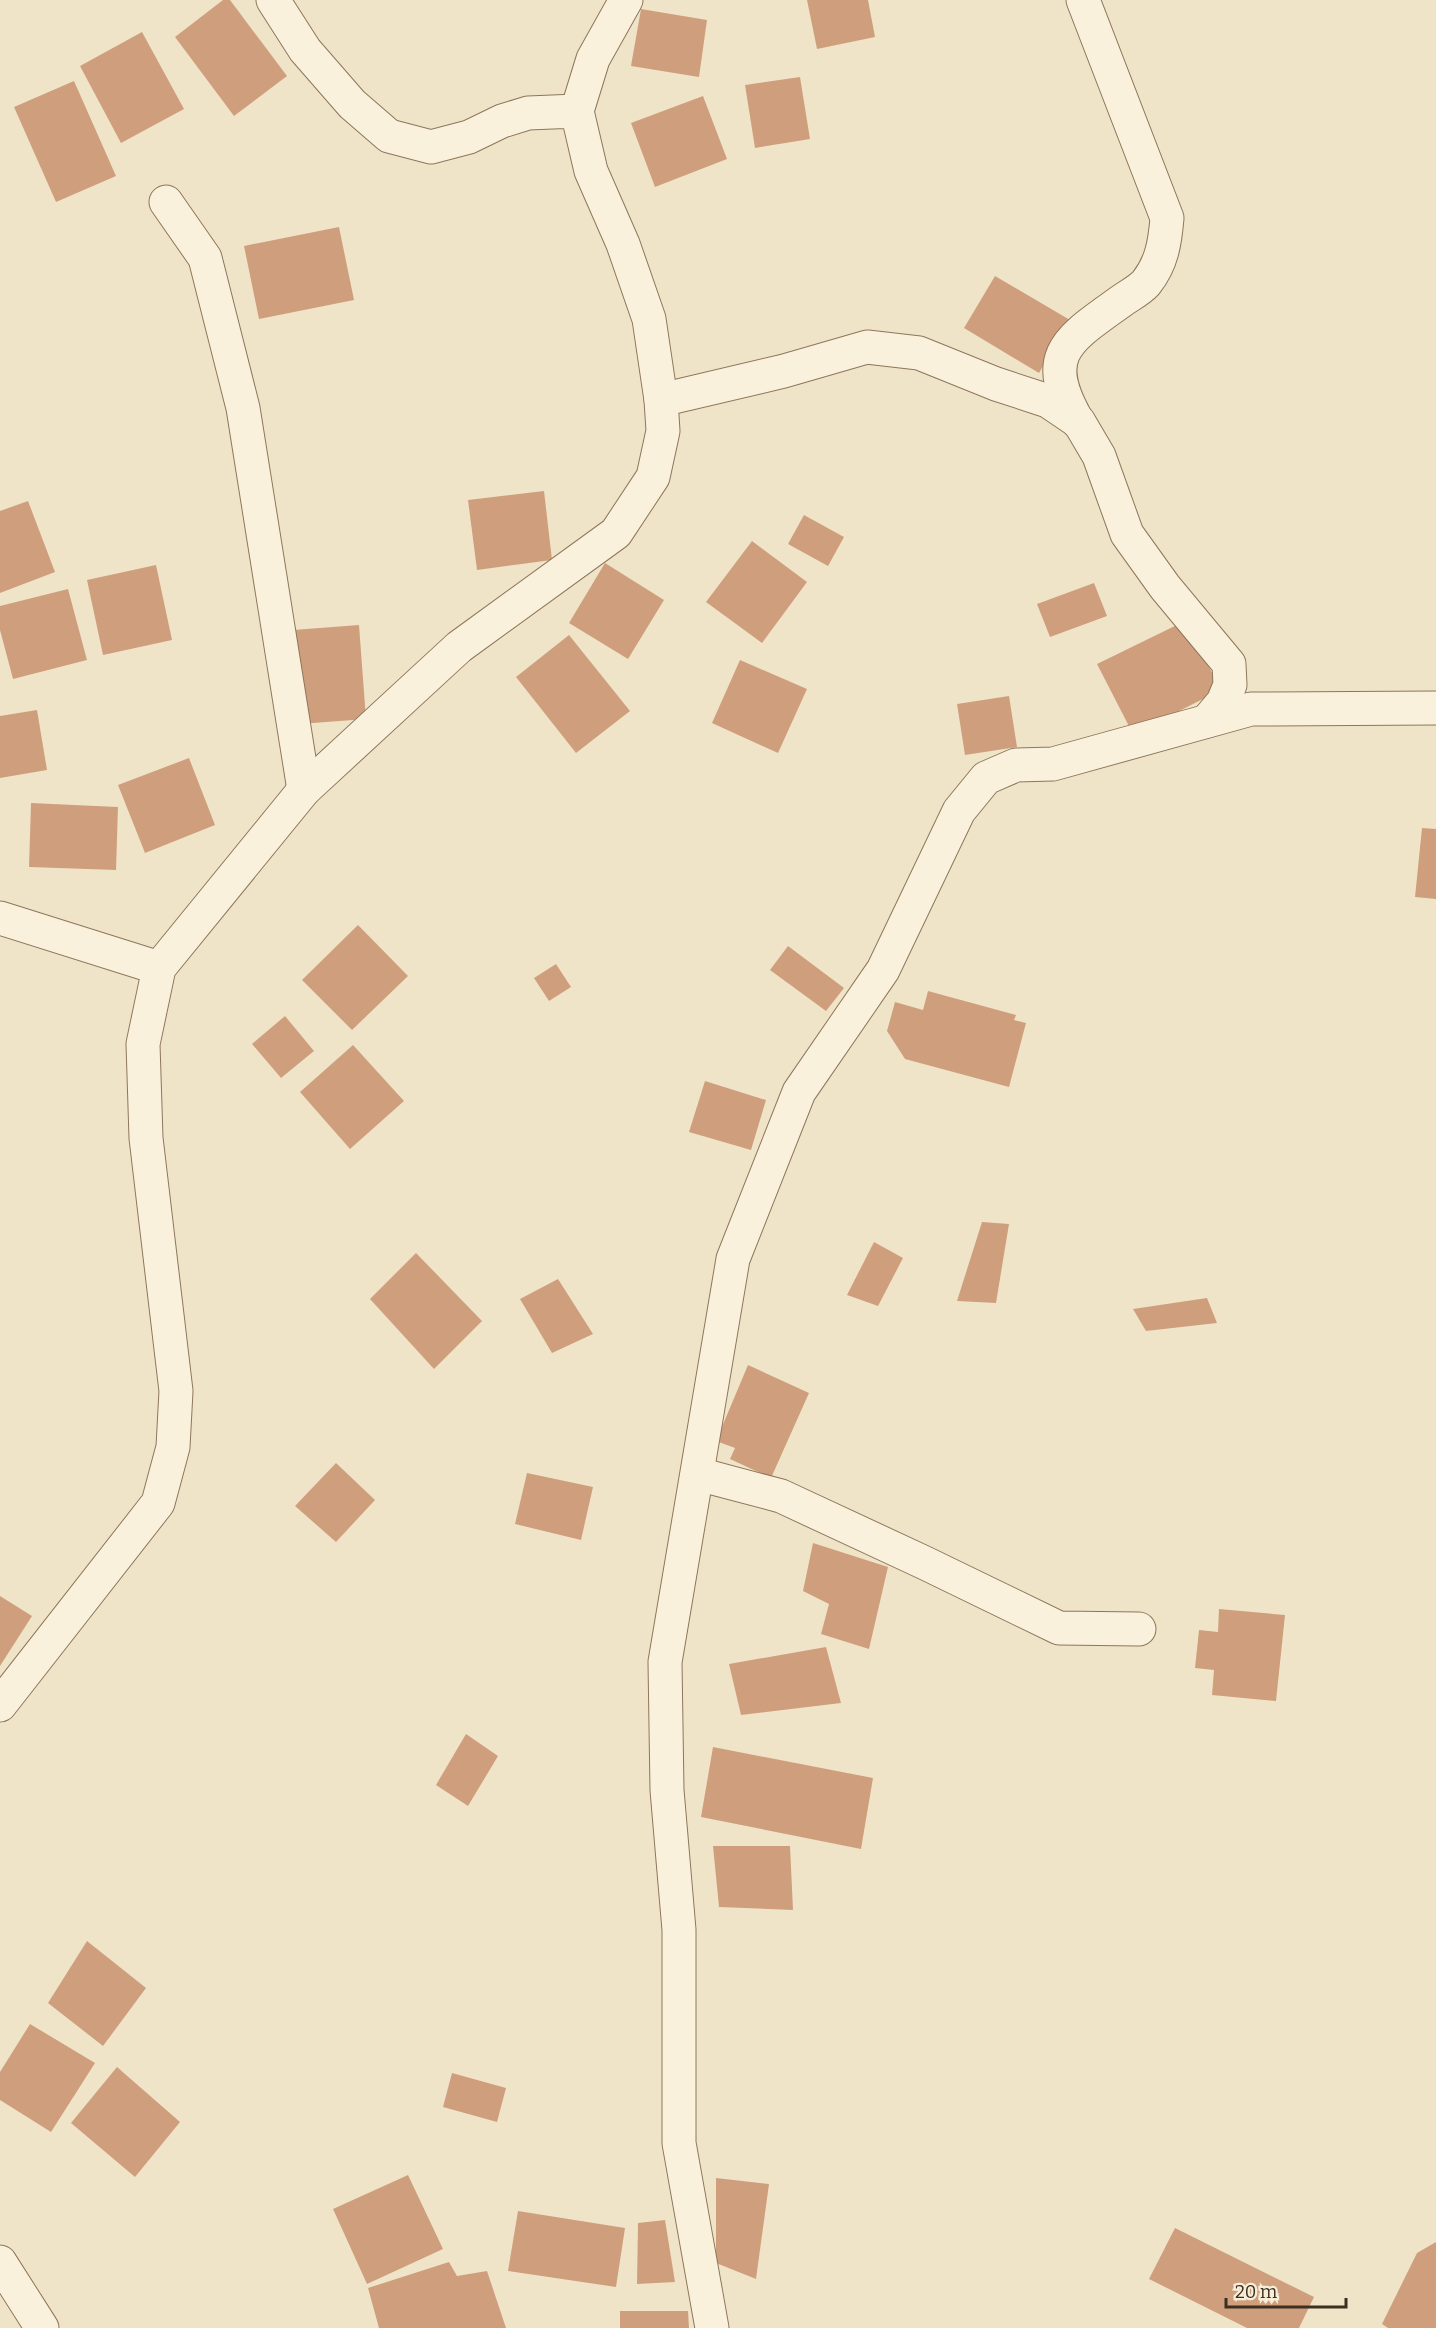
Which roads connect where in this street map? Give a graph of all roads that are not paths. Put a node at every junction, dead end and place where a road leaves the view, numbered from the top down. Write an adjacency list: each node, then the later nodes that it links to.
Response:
1 (273, 0): 4 (street)
2 (626, 0): 4 (street)
3 (1083, 0): 7 (street)
4 (577, 111): 6 (street)
5 (166, 202): 10 (street)
6 (661, 399): 7 (street); 10 (street)
7 (1079, 422): 9 (street)
8 (1436, 708): 9 (street)
9 (1208, 721): 13 (street)
10 (304, 790): 12 (street)
11 (0, 918): 12 (street)
12 (159, 968): 15 (street)
13 (698, 1474): 14 (street); 18 (street)
14 (1139, 1629)
15 (0, 1705)
16 (0, 2262): 17 (street)
17 (42, 2328)
18 (712, 2328)

